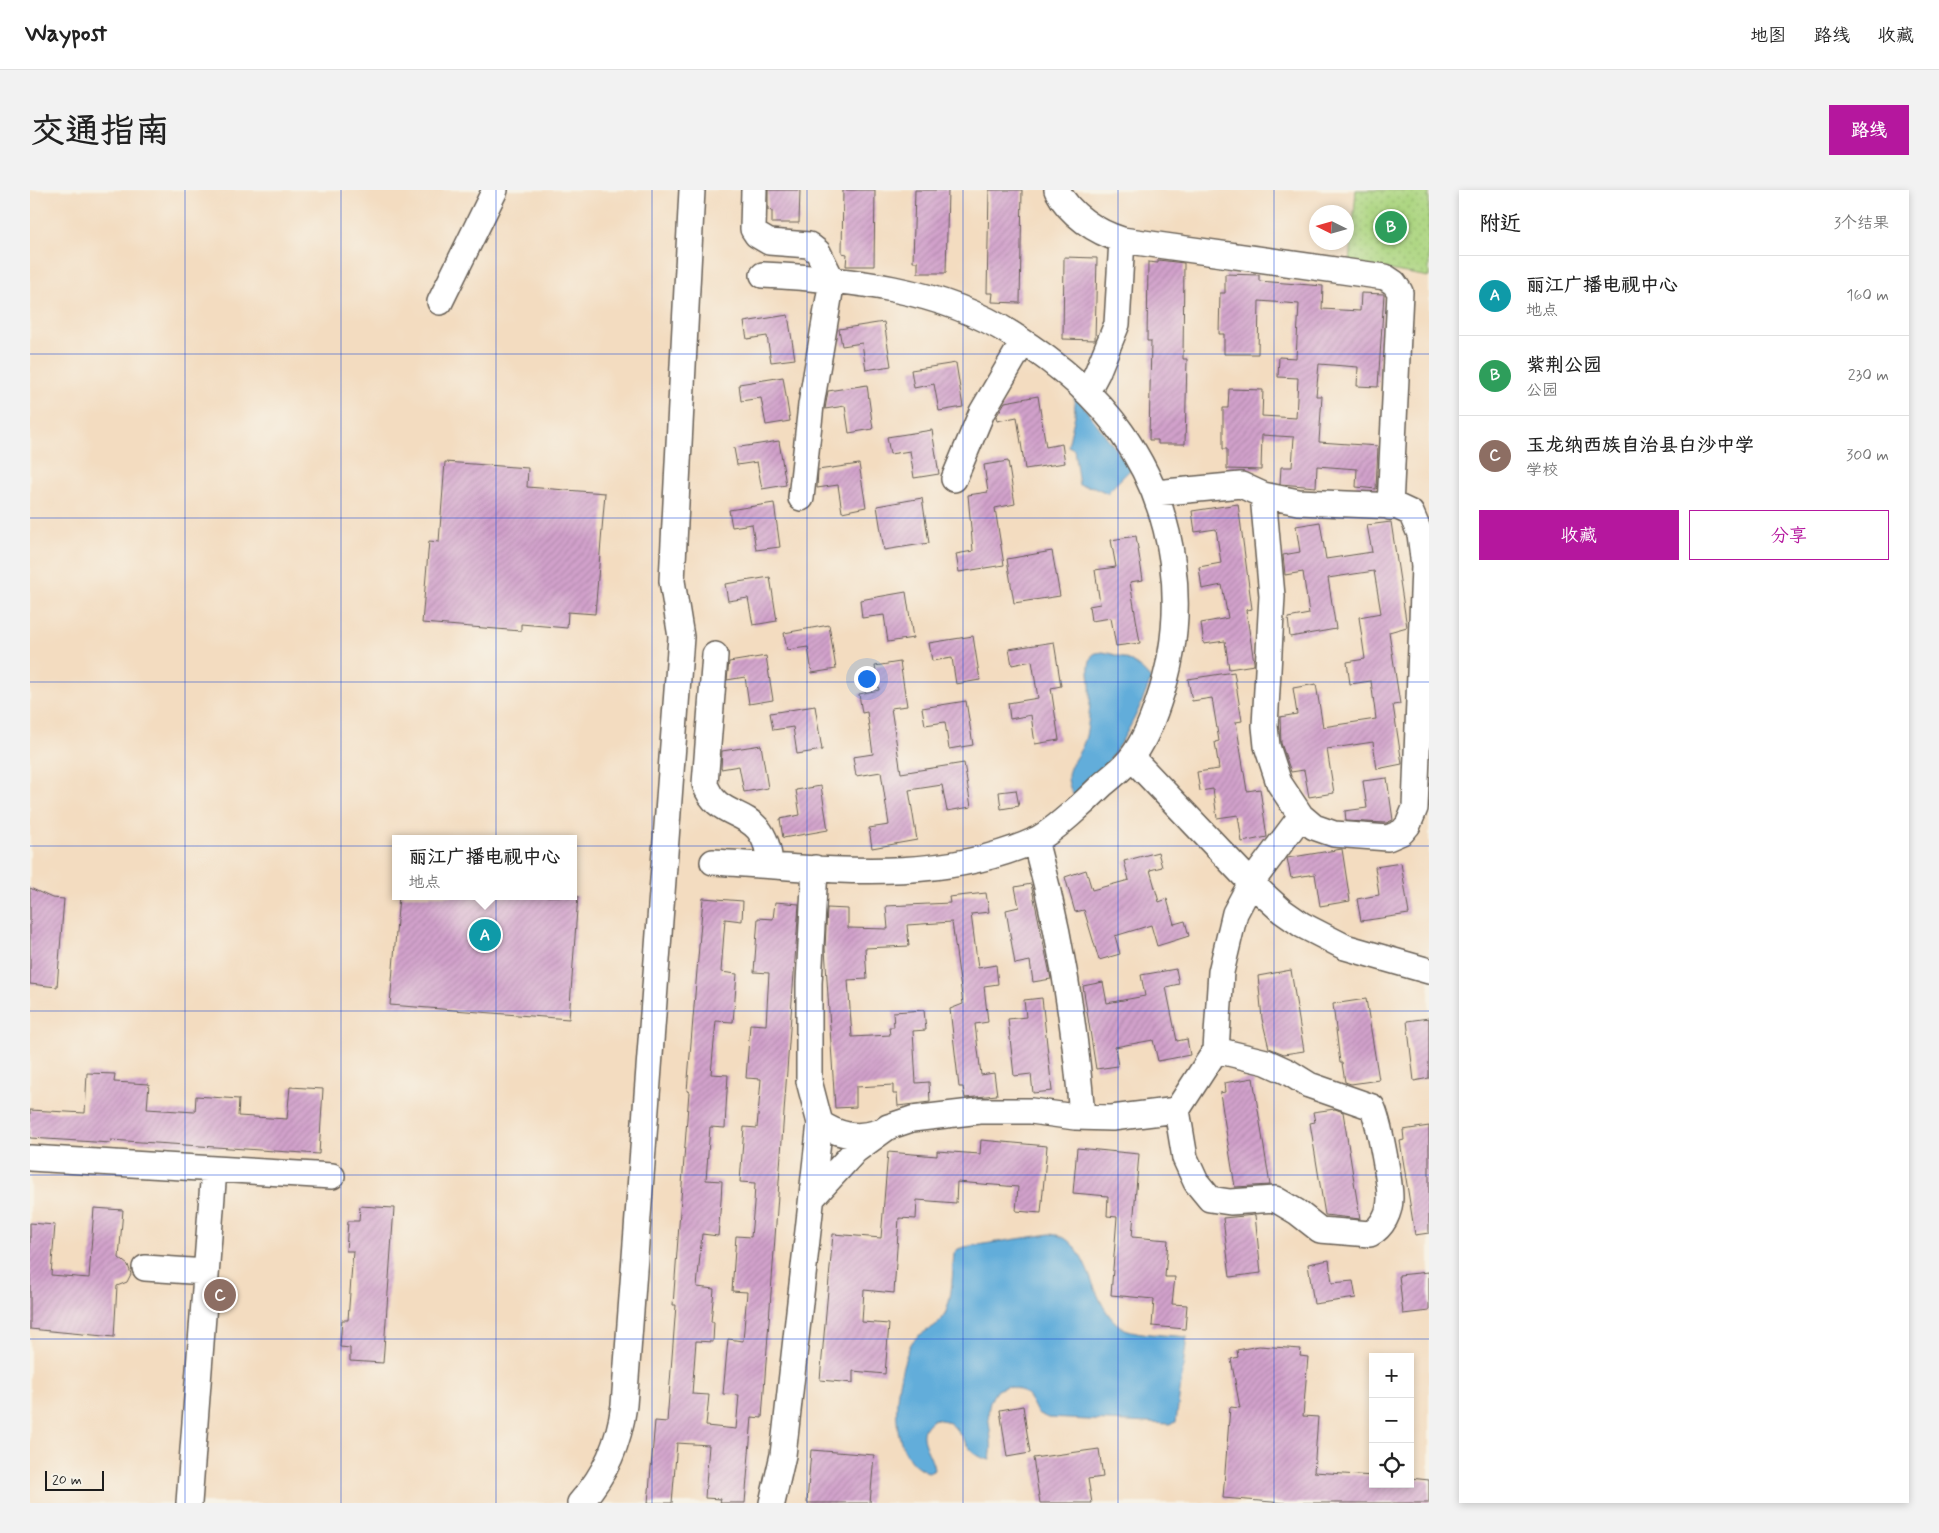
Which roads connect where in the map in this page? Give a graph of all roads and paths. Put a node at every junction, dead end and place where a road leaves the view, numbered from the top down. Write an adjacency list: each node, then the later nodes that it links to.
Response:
1 (495, 190): 8 (street)
2 (692, 190): 37 (street)
3 (754, 190): 7 (street)
4 (1057, 190): 5 (street)
5 (1122, 240): 10 (street); 15 (street)
6 (763, 275): 7 (street)
7 (832, 280): 9 (street); 14 (street)
8 (440, 302)
9 (1023, 342): 10 (street); 11 (street)
10 (1087, 392): 12 (street)
11 (954, 479)
12 (1155, 493): 13 (street); 17 (street)
13 (1264, 496): 15 (street); 18 (street)
14 (801, 498)
15 (1390, 507): 18 (street)
16 (715, 655): 21 (street)
17 (1132, 758): 19 (street); 23 (street)
18 (1301, 816): 23 (street)
19 (1035, 840): 22 (street); 27 (street)
20 (713, 862): 21 (street)
21 (770, 865): 22 (street)
22 (815, 868): 28 (street)
23 (1250, 883): 24 (street); 25 (street)
24 (1429, 971)
25 (1216, 1050): 26 (street); 26 (street)
26 (1177, 1110): 27 (street)
27 (1082, 1117): 29 (street)
28 (820, 1123): 29 (street); 33 (street)
29 (879, 1132): 33 (street)
30 (30, 1158): 31 (street)
31 (214, 1169): 32 (street); 35 (street)
32 (332, 1176)
33 (812, 1198): 38 (street)
34 (144, 1268): 35 (street)
35 (206, 1272): 36 (street)
36 (189, 1503)
37 (580, 1503)
38 (772, 1503)

